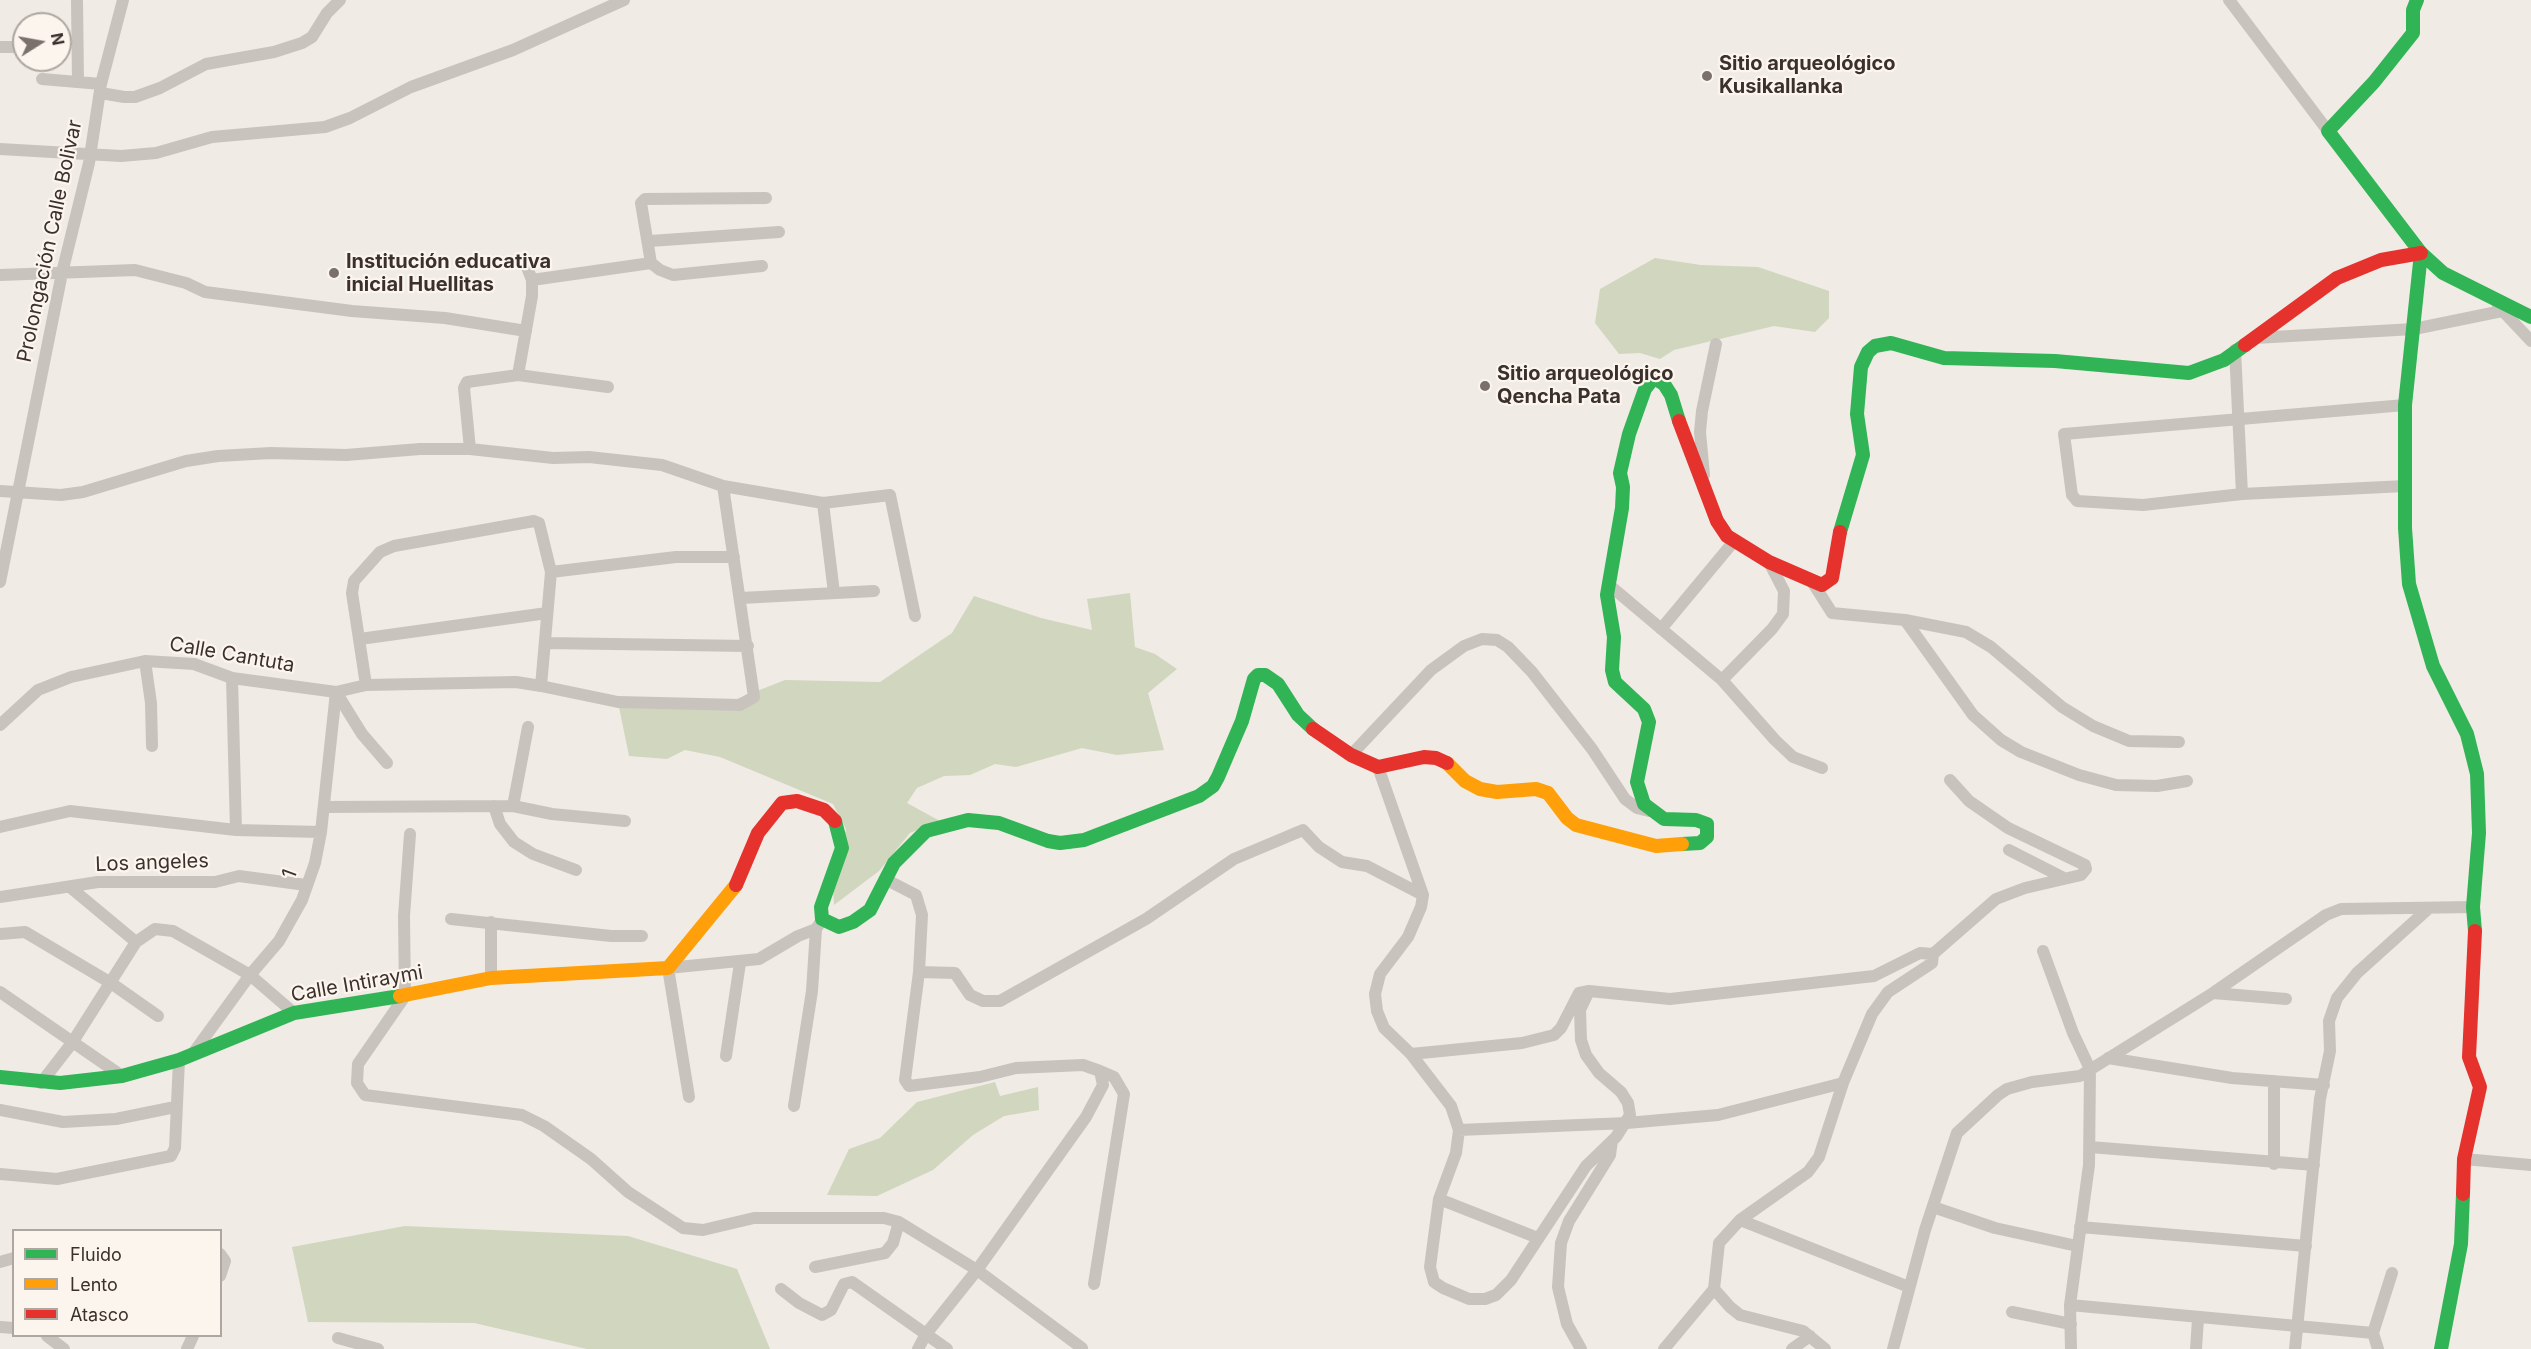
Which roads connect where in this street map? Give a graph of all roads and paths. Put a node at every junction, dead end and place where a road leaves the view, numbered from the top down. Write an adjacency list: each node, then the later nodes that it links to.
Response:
1 (77, 0): 8 (street)
2 (123, 0): 9 (street, Prolongación Calle Bolivar)
3 (340, 0): 9 (street)
4 (624, 0): 12 (street)
5 (2229, 0): 10 (street)
6 (2417, 0): 10 (main road)
7 (42, 79): 8 (street)
8 (78, 81): 9 (street)
9 (101, 88): 12 (street, Prolongación Calle Bolivar)
10 (2328, 131): 16 (main road)
11 (0, 149): 12 (street)
12 (90, 154): 20 (street, Prolongación Calle Bolivar)
13 (766, 198): 15 (street)
14 (779, 232): 15 (street)
15 (650, 241): 18 (street)
16 (2421, 254): 23 (main road); 26 (main road); 28 (main road)
17 (525, 262): 22 (street)
18 (651, 263): 19 (street); 22 (street)
19 (762, 266)
20 (62, 273): 21 (street); 27 (street); 40 (street, Prolongación Calle Bolivar)
21 (0, 275)
22 (532, 280): 27 (street)
23 (2492, 298): 24 (street); 25 (main road)
24 (2502, 311): 26 (street); 29 (street)
25 (2531, 317)
26 (2414, 329): 28 (street); 34 (main road)
27 (526, 331): 32 (street)
28 (2254, 338): 31 (main road)
29 (2531, 341)
30 (1716, 344): 43 (street)
31 (2235, 350): 35 (street); 50 (main road)
32 (518, 375): 33 (street); 36 (street)
33 (608, 387)
34 (2405, 405): 35 (street); 38 (main road)
35 (2237, 420): 41 (street); 41 (street)
36 (470, 449): 37 (street); 40 (street)
37 (723, 486): 42 (street); 46 (street)
38 (2405, 486): 41 (street); 95 (main road)
39 (0, 491): 40 (street)
40 (18, 491): 44 (street, Prolongación Calle Bolivar)
41 (2242, 494)
42 (823, 503): 53 (street); 56 (street)
43 (1713, 511): 45 (main road); 51 (main road)
44 (5, 524): 49 (street, Prolongación Calle Bolivar)
45 (1734, 540): 47 (main road); 58 (street)
46 (734, 557): 48 (street); 54 (street)
47 (1769, 562): 50 (main road); 64 (street)
48 (551, 572): 55 (street); 59 (street)
49 (0, 582)
50 (1813, 583): 57 (street)
51 (1608, 584): 58 (street); 81 (main road)
52 (874, 591): 53 (street)
53 (834, 593): 54 (street)
54 (741, 598): 61 (street)
55 (548, 613): 59 (street); 60 (street)
56 (915, 616)
57 (1905, 620): 70 (street); 77 (street)
58 (1661, 629): 64 (street)
59 (360, 639): 65 (street)
60 (545, 643): 61 (street); 66 (street)
61 (748, 646): 66 (street, Calle Cantuta)
62 (145, 661): 63 (street, Calle Cantuta); 68 (street, Calle Cantuta); 71 (street)
63 (232, 678): 67 (street, Calle Cantuta); 84 (street)
64 (1722, 680): 75 (street)
65 (366, 685): 66 (street, Calle Cantuta); 67 (street, Calle Cantuta)
66 (541, 686)
67 (336, 692): 73 (street); 80 (street, 1)
68 (0, 725)
69 (528, 727): 79 (street)
70 (2179, 742)
71 (152, 746)
72 (1351, 755): 74 (main road); 81 (street); 90 (main road)
73 (387, 764)
74 (1378, 767): 81 (main road); 93 (street)
75 (1822, 768)
76 (1950, 780): 89 (street)
77 (2187, 781)
78 (494, 806): 79 (street); 80 (street); 88 (street)
79 (513, 806): 82 (street)
80 (324, 807): 85 (street, 1)
81 (1653, 812)
82 (625, 821)
83 (0, 827): 84 (street)
84 (236, 830): 85 (street)
85 (321, 832): 91 (street, 1)
86 (410, 834): 114 (street)
87 (2009, 850): 89 (street)
88 (576, 870)
89 (2064, 878): 104 (street)
90 (885, 879): 99 (main road); 107 (street)
91 (306, 885): 92 (street, Los angeles); 108 (street, 1)
92 (71, 888): 94 (street, Los angeles); 102 (street)
93 (1423, 895): 107 (street); 120 (street)
94 (0, 897)
95 (2473, 907): 96 (street); 140 (main road)
96 (2428, 909): 113 (street); 131 (street)
97 (452, 919): 98 (street)
98 (491, 922): 101 (street); 109 (street)
99 (819, 924): 105 (street); 106 (main road); 133 (street)
100 (0, 934): 110 (street)
101 (642, 936)
102 (136, 942): 108 (street); 110 (street)
103 (2043, 951): 124 (street)
104 (1933, 954): 111 (street); 130 (street)
105 (740, 963): 106 (street); 121 (street)
106 (663, 969): 109 (main road, Calle Intiraymi); 132 (street)
107 (919, 972): 125 (street)
108 (250, 975): 116 (street); 119 (street, 1)
109 (491, 978): 114 (main road, Calle Intiraymi)
110 (111, 983): 117 (street); 118 (street)
111 (1589, 991): 120 (street); 136 (street)
112 (0, 992): 118 (street)
113 (2213, 993): 115 (street); 122 (street)
114 (405, 996): 116 (main road, Calle Intiraymi); 148 (street)
115 (2286, 999)
116 (294, 1013): 119 (main road, Calle Intiraymi)
117 (158, 1016)
118 (72, 1043): 126 (street); 129 (street)
119 (194, 1052): 123 (main road, Calle Intiraymi)
120 (1411, 1054): 137 (street)
121 (726, 1056)
122 (2108, 1058): 124 (street); 128 (street)
123 (179, 1060): 126 (main road, Calle Intiraymi); 134 (street)
124 (2090, 1069): 139 (street); 146 (street)
125 (1101, 1071): 154 (street); 156 (street)
126 (122, 1076): 129 (main road, Calle Intiraymi)
127 (0, 1077): 129 (main road, Calle Intiraymi)
128 (2274, 1081): 131 (street); 141 (street)
129 (41, 1083)
130 (1843, 1083): 136 (street); 147 (street)
131 (2324, 1085): 143 (street)
132 (689, 1097)
133 (794, 1106)
134 (175, 1107): 135 (street); 144 (street)
135 (0, 1110)
136 (1627, 1123): 137 (street); 138 (street)
137 (1459, 1130): 145 (street)
138 (1612, 1141): 150 (street); 175 (street)
139 (2090, 1147): 141 (street); 149 (street)
140 (2464, 1159): 142 (street); 184 (main road)
141 (2274, 1164): 143 (street)
142 (2531, 1165)
143 (2314, 1166): 152 (street)
144 (0, 1174)
145 (1439, 1199): 150 (street); 150 (street)
146 (1933, 1207): 151 (street); 157 (street)
147 (1740, 1220): 157 (street); 159 (street)
148 (898, 1222): 153 (street); 154 (street)
149 (2080, 1227): 151 (street); 152 (street)
150 (1538, 1238)
151 (2077, 1246): 160 (street)
152 (2306, 1246): 164 (street)
153 (815, 1267)
154 (977, 1270): 165 (street); 170 (street)
155 (2392, 1272): 166 (street)
156 (1094, 1284)
157 (1908, 1287): 179 (street)
158 (781, 1289): 165 (street)
159 (1714, 1289): 167 (street); 176 (street)
160 (2070, 1305): 162 (street); 163 (street)
161 (2012, 1312): 163 (street)
162 (2198, 1319): 164 (street); 181 (street)
163 (2071, 1324): 180 (street)
164 (2296, 1324): 166 (street); 182 (street)
165 (926, 1334): 173 (street); 174 (street)
166 (2373, 1334): 183 (street)
167 (1810, 1336): 177 (street); 178 (street)
168 (49, 1337): 171 (street)
169 (338, 1338): 172 (street)
170 (1082, 1348)
171 (64, 1349)
172 (378, 1349)
173 (918, 1349)
174 (946, 1349)
175 (1581, 1349)
176 (1664, 1349)
177 (1792, 1349)
178 (1825, 1349)
179 (1893, 1349)
180 (2072, 1349)
181 (2196, 1349)
182 (2295, 1349)
183 (2378, 1349)
184 (2441, 1349)

